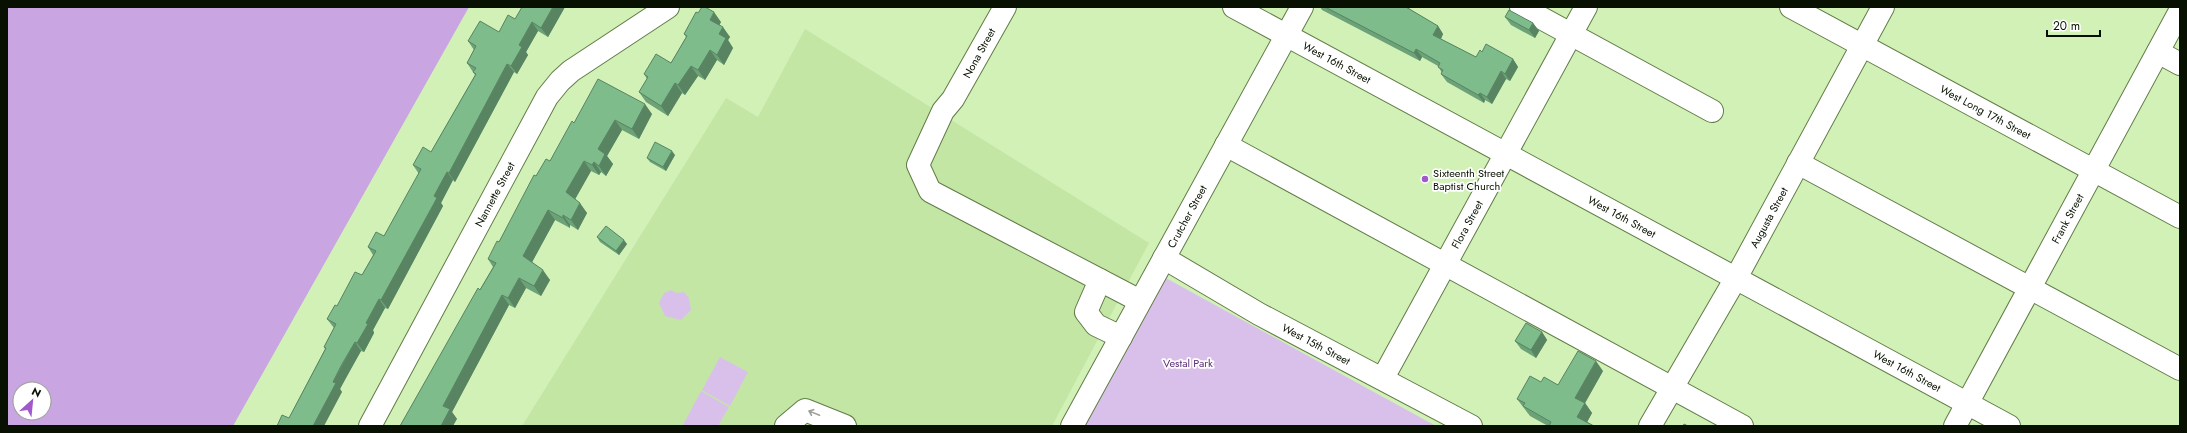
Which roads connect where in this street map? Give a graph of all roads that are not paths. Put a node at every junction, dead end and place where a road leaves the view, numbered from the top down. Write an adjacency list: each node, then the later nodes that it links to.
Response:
1 (668, 7): 32 (street, Nannette Street)
2 (1004, 7): 24 (street, Nona Street)
3 (1234, 7): 11 (street, West 16th Street)
4 (1302, 7): 11 (street, Crutcher Street)
5 (1520, 7): 10 (street)
6 (1586, 7): 10 (street, Flora Street)
7 (1792, 7): 12 (street, West Long 17th Street)
8 (1883, 7): 12 (street, Augusta Street)
9 (2180, 11): 13 (street, Frank Street)
10 (1571, 34): 15 (street); 17 (street, Flora Street)
11 (1286, 35): 16 (street, Crutcher Street); 17 (street, West 16th Street)
12 (1862, 45): 18 (street, Augusta Street); 19 (street, West Long 17th Street)
13 (2158, 52): 14 (street); 19 (street, Frank Street)
14 (2180, 64)
15 (1712, 110)
16 (1226, 145): 21 (street, Crutcher Street); 22 (street)
17 (1506, 154): 22 (street, Flora Street); 23 (street, West 16th Street)
18 (1798, 163): 23 (street, Augusta Street); 25 (street)
19 (2094, 170): 20 (street, West Long 17th Street); 25 (street, Frank Street)
20 (2180, 217)
21 (1164, 258): 26 (street, Crutcher Street); 29 (street, West 15th Street)
22 (1445, 265): 29 (street, Flora Street); 30 (street)
23 (1736, 278): 30 (street, Augusta Street); 31 (street, West 16th Street)
24 (1100, 280): 26 (street, Nona Street); 27 (street)
25 (2030, 288): 28 (street); 31 (street, Frank Street)
26 (1140, 301): 27 (street, Crutcher Street)
27 (1121, 337): 35 (street, Crutcher Street)
28 (2180, 369)
29 (1383, 378): 36 (street, West 15th Street)
30 (1672, 388): 37 (street, Augusta Street); 38 (street)
31 (1967, 404): 39 (street, Frank Street); 40 (street, West 16th Street)
32 (370, 426)
33 (786, 426): 34 (street, one-way to 33)
34 (845, 426)
35 (1072, 426)
36 (1471, 426)
37 (1650, 426)
38 (1742, 426)
39 (1955, 426)
40 (2009, 426)

